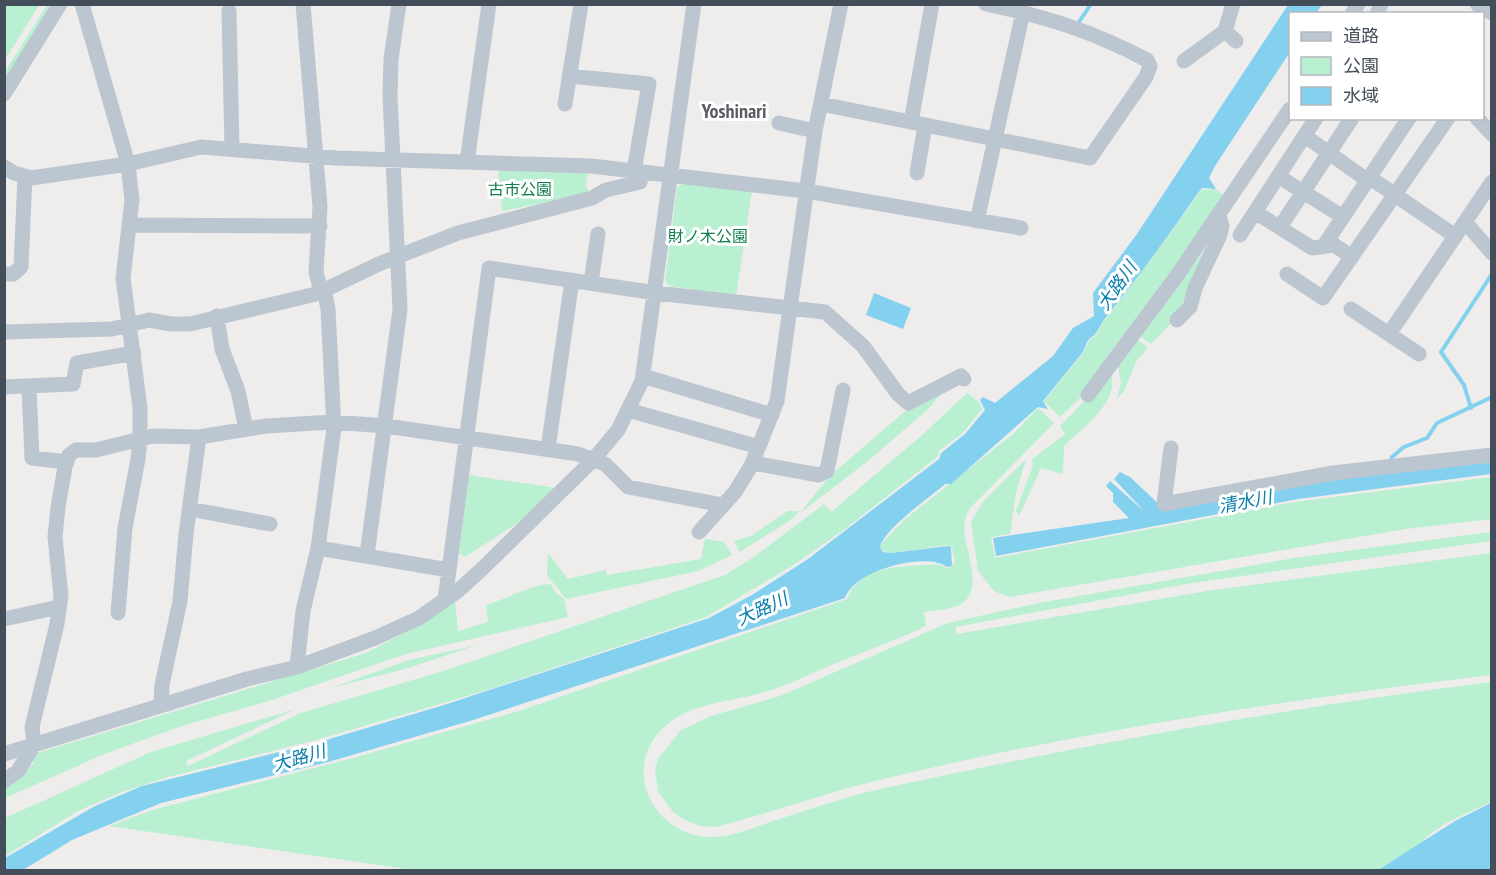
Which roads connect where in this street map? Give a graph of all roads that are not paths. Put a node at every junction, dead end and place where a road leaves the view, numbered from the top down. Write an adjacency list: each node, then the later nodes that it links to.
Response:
1 (60, 4): 18 (street)
2 (82, 4): 38 (street)
3 (303, 4): 35 (street)
4 (399, 4): 36 (street)
5 (489, 4): 37 (street)
6 (581, 4): 17 (street)
7 (694, 4): 42 (street)
8 (841, 4): 20 (street)
9 (932, 4): 28 (street)
10 (986, 4): 14 (street)
11 (1233, 4): 16 (street)
12 (1477, 4): 15 (street)
13 (229, 11): 33 (street)
14 (1023, 12): 32 (street); 32 (street)
15 (1491, 14)
16 (1184, 61)
17 (569, 76): 19 (street); 40 (street)
18 (4, 94)
19 (565, 104)
20 (821, 104): 28 (street); 29 (street)
21 (1289, 111): 51 (street)
22 (1315, 120): 31 (street)
23 (1351, 120): 34 (street)
24 (1407, 120): 45 (street)
25 (1447, 120): 49 (street)
26 (1479, 120): 30 (street)
27 (778, 123): 29 (street)
28 (918, 124): 32 (street); 41 (street)
29 (815, 131): 47 (street)
30 (1491, 134)
31 (1305, 136): 34 (street); 44 (street)
32 (996, 140): 53 (street)
33 (232, 149): 35 (street); 38 (street)
34 (1329, 153): 45 (street); 48 (street)
35 (314, 155): 36 (street); 56 (street)
36 (392, 159): 37 (street); 64 (street)
37 (467, 162): 40 (street)
38 (128, 164): 43 (street); 55 (street)
39 (4, 167): 43 (street)
40 (638, 171): 42 (street); 64 (street)
41 (916, 173)
42 (671, 175): 47 (street); 71 (street)
43 (25, 176): 66 (street)
44 (1278, 176): 48 (street); 50 (street)
45 (1368, 178): 49 (street); 52 (street)
46 (1491, 182): 54 (street)
47 (806, 191): 53 (street); 72 (street)
48 (1303, 192): 52 (street); 57 (street)
49 (1395, 195): 61 (street); 65 (street)
50 (1255, 212): 57 (street); 60 (street)
51 (1219, 216): 75 (street); 86 (street)
52 (1343, 217): 62 (street)
53 (977, 221): 58 (street)
54 (1465, 222): 61 (street); 63 (street)
55 (131, 225): 56 (street); 76 (street)
56 (320, 226): 70 (street)
57 (1280, 227): 62 (street)
58 (1021, 228)
59 (598, 234): 69 (street)
60 (1240, 235)
61 (1455, 236): 78 (street)
62 (1323, 247): 65 (street)
63 (1491, 253)
64 (396, 257): 70 (street); 90 (street)
65 (1352, 257): 67 (street)
66 (4, 274)
67 (1287, 274)
68 (572, 280): 69 (street); 93 (street); 97 (street)
69 (591, 283): 71 (street)
70 (324, 289): 74 (street); 89 (street)
71 (656, 293): 72 (street); 81 (street)
72 (789, 309): 82 (street); 88 (street)
73 (1351, 309): 78 (street)
74 (217, 316): 76 (street); 91 (street)
75 (1177, 320)
76 (128, 324): 77 (street); 79 (street)
77 (4, 332)
78 (1389, 334): 80 (street)
79 (134, 353): 84 (street); 94 (street)
80 (1419, 354)
81 (643, 376): 87 (street); 88 (street)
82 (964, 380)
83 (4, 387): 84 (street)
84 (29, 388): 100 (street)
85 (843, 390): 101 (street)
86 (1088, 394)
87 (628, 410): 95 (street); 99 (street)
88 (772, 415): 95 (street)
89 (333, 422): 90 (street); 91 (street); 106 (street)
90 (386, 426): 93 (street); 107 (street)
91 (246, 429): 92 (street)
92 (199, 437): 94 (street); 103 (street)
93 (466, 438): 97 (street); 108 (street)
94 (140, 439): 100 (street); 111 (street)
95 (759, 447): 101 (street)
96 (1171, 448): 98 (street)
97 (548, 449): 99 (street)
98 (1491, 455)
99 (593, 460): 102 (street); 109 (street)
100 (67, 462): 110 (street)
101 (753, 462): 102 (street)
102 (723, 505): 105 (street)
103 (189, 509): 104 (street); 114 (street)
104 (270, 524)
105 (699, 532)
106 (318, 548): 107 (street); 113 (street)
107 (367, 555): 108 (street)
108 (449, 570): 109 (street)
109 (445, 600): 113 (street)
110 (59, 607): 112 (street); 115 (street)
111 (118, 613)
112 (4, 619)
113 (297, 667): 114 (street)
114 (161, 705): 115 (street)
115 (34, 745): 116 (street); 117 (street)
116 (4, 754)
117 (4, 781)

